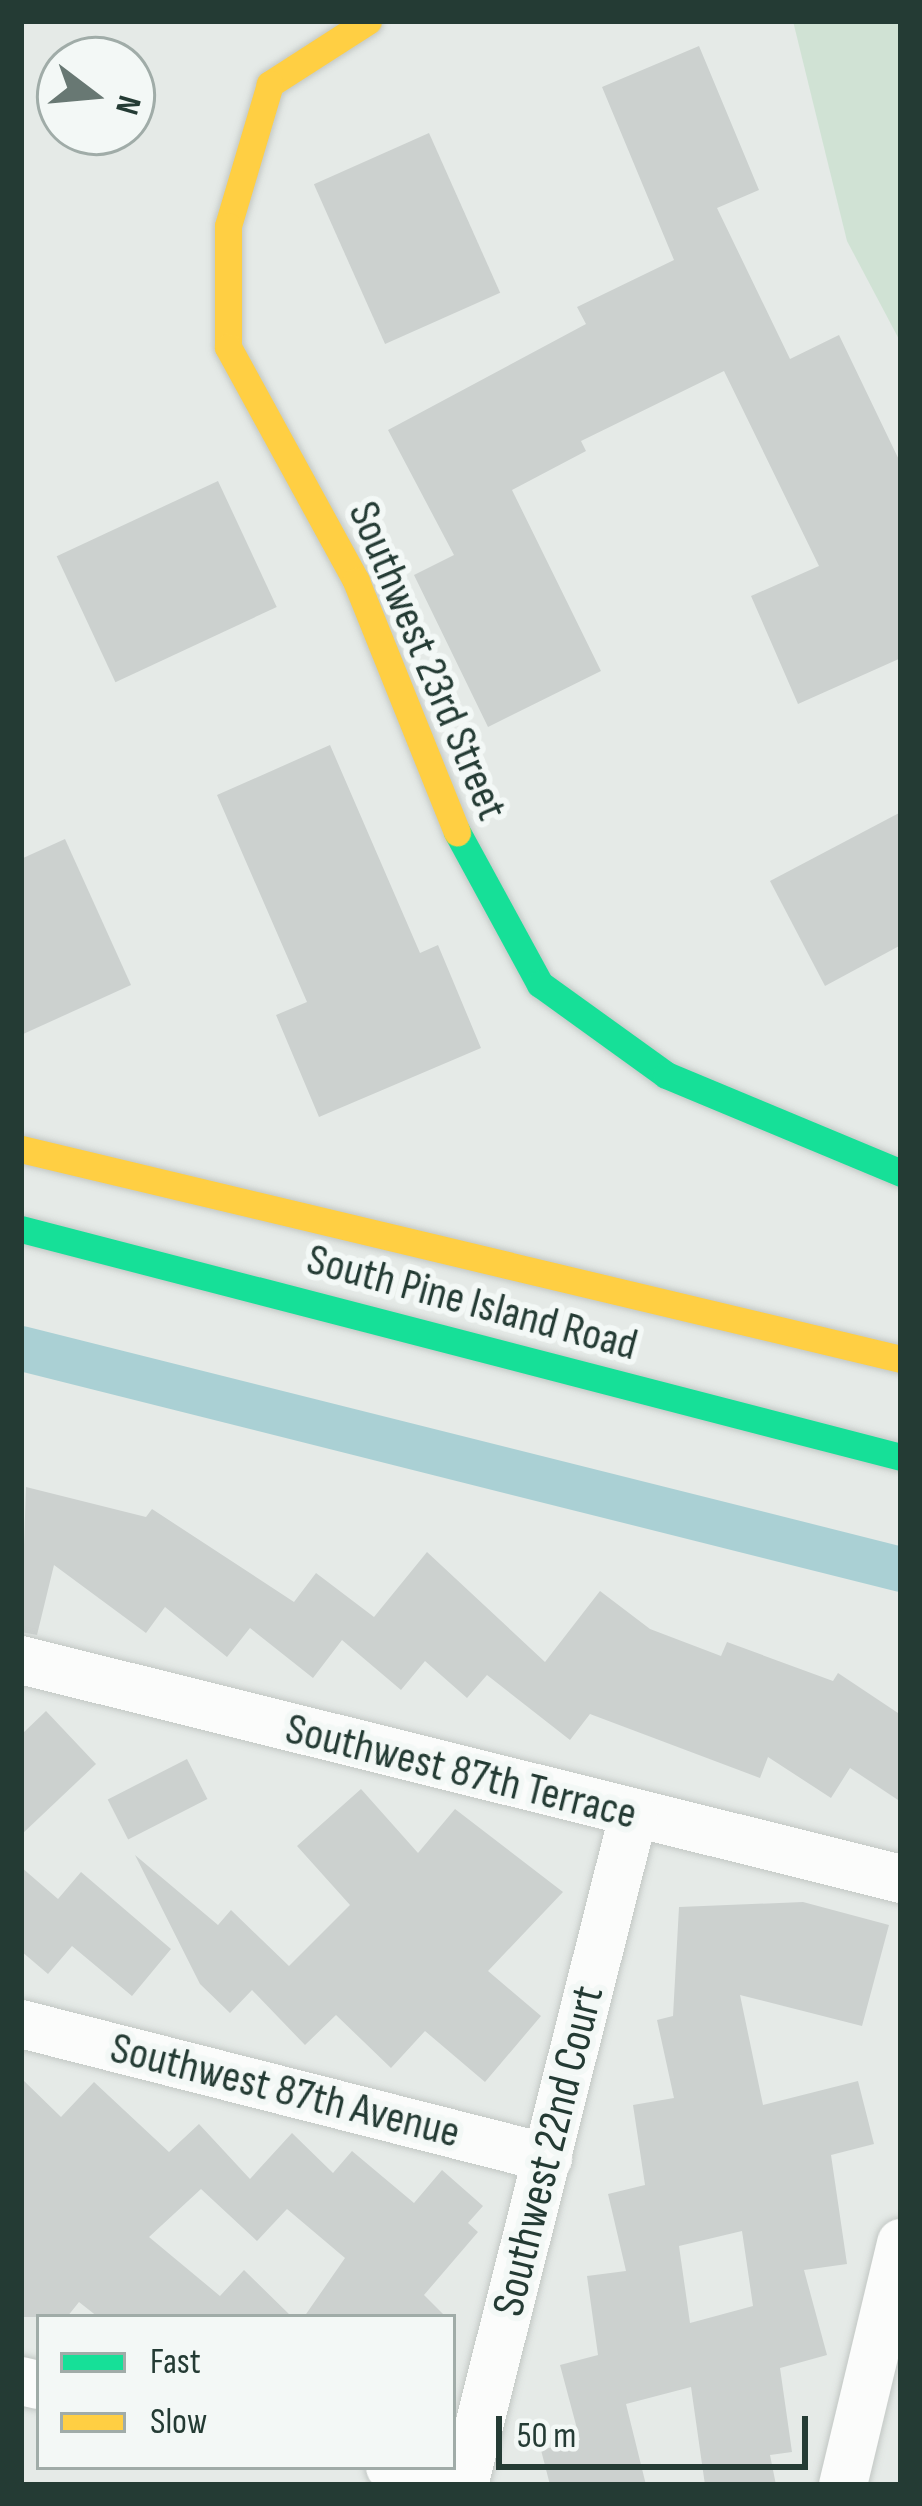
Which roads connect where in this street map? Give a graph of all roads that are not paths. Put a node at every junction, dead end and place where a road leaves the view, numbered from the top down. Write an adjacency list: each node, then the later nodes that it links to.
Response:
1 (368, 21): 3 (main road, Southwest 23rd Street)
2 (21, 1149): 5 (main road, South Pine Island Road)
3 (901, 1174)
4 (21, 1229): 6 (main road, South Pine Island Road)
5 (901, 1359)
6 (901, 1457)
7 (21, 1660): 8 (street, Southwest 87th Terrace)
8 (633, 1816): 9 (street, Southwest 87th Terrace); 11 (street, Southwest 22nd Court)
9 (901, 1879)
10 (21, 2024): 11 (street, Southwest 87th Avenue)
11 (548, 2158): 14 (street, Southwest 22nd Court)
12 (901, 2243): 15 (street)
13 (402, 2470): 14 (street)
14 (464, 2485)
15 (843, 2485)

